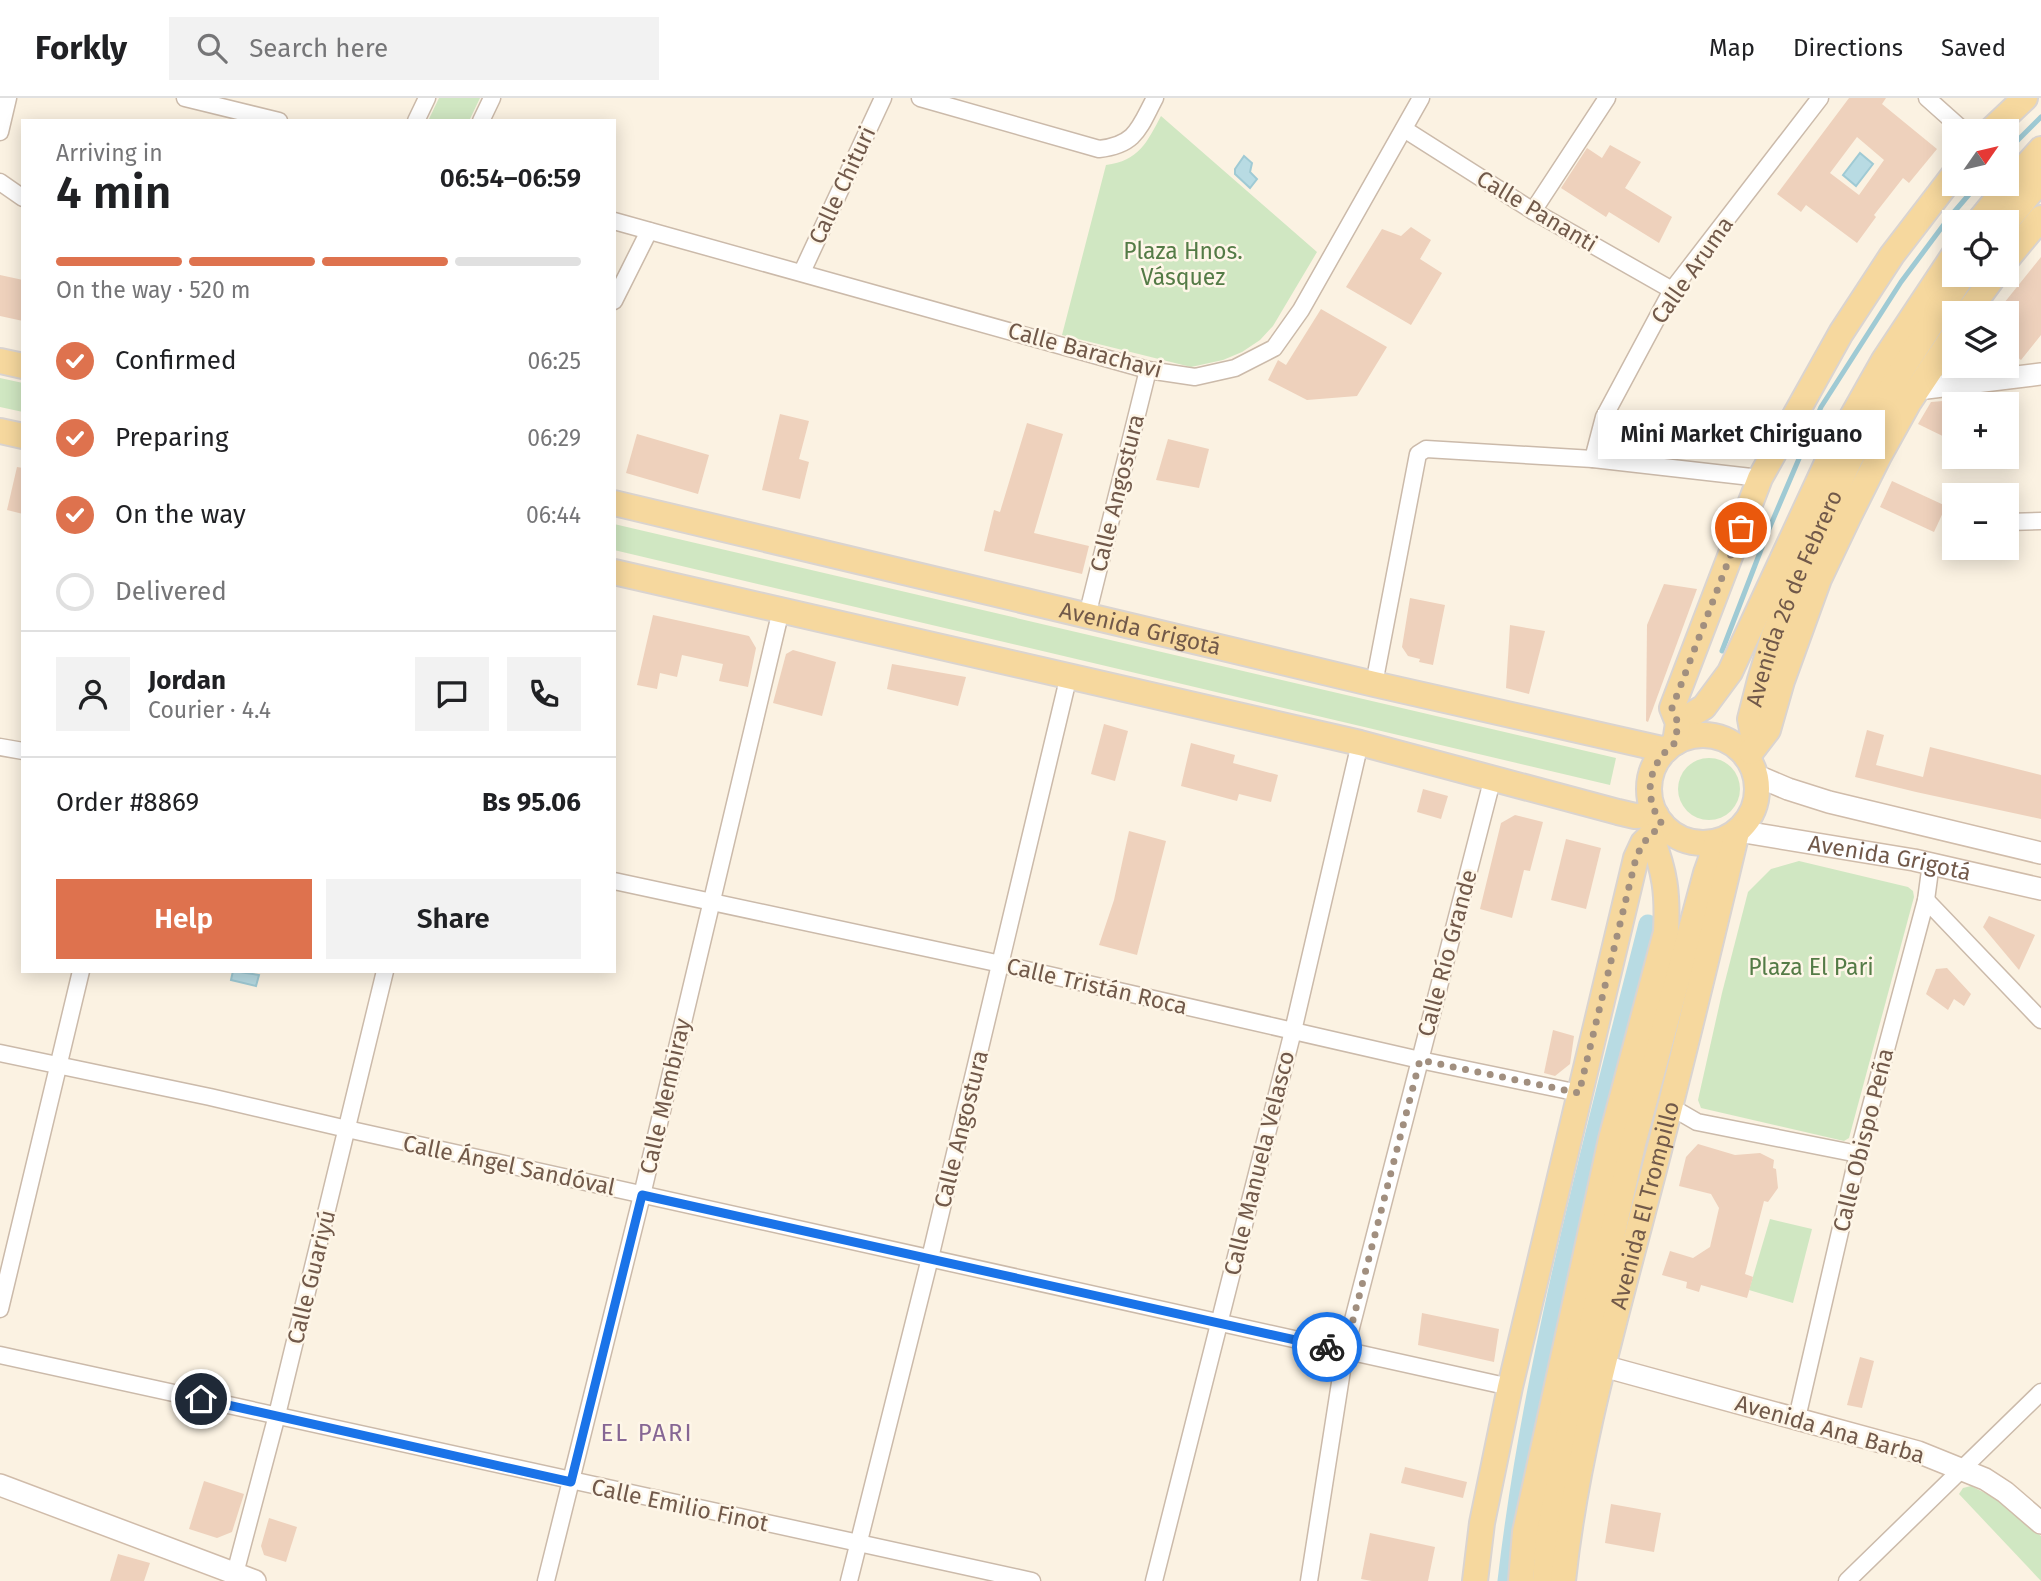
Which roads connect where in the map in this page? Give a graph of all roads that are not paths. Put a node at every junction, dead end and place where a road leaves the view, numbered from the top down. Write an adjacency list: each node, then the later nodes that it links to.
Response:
1 (8, 98): 18 (street)
2 (185, 98): 13 (street)
3 (427, 98): 14 (street)
4 (492, 98): 15 (street)
5 (883, 98): 32 (street, Calle Chituri)
6 (920, 98): 7 (street)
7 (1155, 98)
8 (1421, 98): 19 (street, Calle Barachavi)
9 (1607, 98): 27 (street)
10 (1820, 98): 35 (street, Calle Aruma)
11 (1927, 98): 16 (street)
12 (2025, 98): 17 (main road)
13 (271, 119)
14 (417, 119)
15 (482, 119)
16 (1951, 119)
17 (2003, 119)
18 (1, 126)
19 (1404, 129): 27 (street, Calle Pananti); 40 (street, Calle Barachavi)
20 (2041, 149): 25 (main road)
21 (2041, 180): 26 (main road)
22 (0, 182): 24 (street)
23 (1942, 190): 46 (main road)
24 (21, 197)
25 (1988, 210)
26 (2016, 210)
27 (1533, 211): 35 (street, Calle Pananti)
28 (2041, 218): 31 (main road)
29 (616, 222): 30 (street, Calle Barachavi)
30 (649, 231): 32 (street, Calle Barachavi); 36 (street)
31 (2019, 245)
32 (802, 272): 40 (street, Calle Barachavi)
33 (1942, 273): 55 (main road, Avenida 26 de Febrero)
34 (1955, 287): 59 (main road, Avenida 26 de Febrero)
35 (1672, 290): 45 (street, Calle Aruma)
36 (616, 297)
37 (1942, 353): 42 (main road, Avenida 26 de Febrero)
38 (0, 361): 39 (main road)
39 (21, 366)
40 (1148, 370): 52 (street, Calle Angostura)
41 (2041, 374): 42 (street)
42 (1918, 390): 59 (main road, Avenida 26 de Febrero)
43 (0, 431): 44 (main road)
44 (21, 436)
45 (1593, 459): 46 (street); 54 (street)
46 (1760, 478): 55 (main road)
47 (616, 503): 52 (main road, Avenida Grigotá)
48 (2041, 521): 49 (street)
49 (2019, 522)
50 (616, 572): 51 (main road)
51 (781, 610): 53 (main road); 69 (street, Calle Membiray)
52 (1087, 616): 54 (main road, Avenida Grigotá)
53 (1069, 675): 56 (main road); 70 (street, Calle Angostura)
54 (1374, 684): 55 (main road, Avenida Grigotá)
55 (1673, 739): 59 (main road); 61 (main road)
56 (1360, 743): 60 (main road); 74 (street, Calle Manuela Velasco)
57 (0, 747): 58 (street)
58 (21, 751)
59 (1752, 760): 62 (main road); 63 (street, Avenida Grigotá)
60 (1493, 777): 61 (main road); 76 (street, Calle Río Grande)
61 (1656, 825): 62 (main road); 78 (main road); 107 (main road, Avenida El Trompillo)
62 (1731, 835): 64 (street, Avenida Grigotá); 79 (main road, Avenida El Trompillo); 87 (main road, Avenida El Trompillo)
63 (2041, 853)
64 (1923, 862): 65 (street); 67 (street, Avenida Grigotá); 68 (street, Calle Obispo Peña)
65 (2041, 868)
66 (616, 881): 69 (street, Calle Tristán Roca)
67 (2041, 889)
68 (1926, 900): 73 (street); 81 (street, Calle Obispo Peña)
69 (712, 902): 70 (street, Calle Tristán Roca); 82 (street, Calle Membiray)
70 (1001, 964): 74 (street, Calle Tristán Roca); 83 (street, Calle Angostura)
71 (81, 973): 77 (street)
72 (385, 973): 80 (street, Calle Guariyú)
73 (2041, 1020)
74 (1293, 1031): 76 (street, Calle Tristán Roca); 86 (street, Calle Manuela Velasco)
75 (0, 1053): 77 (street, Calle Ángel Sandóval)
76 (1420, 1060): 78 (street, Calle Tristán Roca); 88 (street, Calle Río Grande)
77 (59, 1066): 80 (street, Calle Ángel Sandóval); 85 (street)
78 (1579, 1093): 91 (main road)
79 (1671, 1101): 81 (street); 84 (main road, Avenida El Trompillo)
80 (347, 1129): 82 (street, Calle Ángel Sandóval); 93 (street, Calle Guariyú)
81 (1858, 1154): 94 (street, Calle Obispo Peña)
82 (642, 1195): 83 (street, Calle Ángel Sandóval); 96 (street, Calle Membiray)
83 (929, 1258): 86 (street, Calle Ángel Sandóval); 99 (street, Calle Angostura)
84 (1626, 1278): 87 (main road); 90 (main road, Avenida El Trompillo)
85 (0, 1309)
86 (1218, 1323): 88 (street, Calle Ángel Sandóval); 104 (street, Calle Manuela Velasco)
87 (1590, 1334): 108 (main road, Avenida El Trompillo)
88 (1345, 1351): 91 (street, Calle Ángel Sandóval); 105 (street, Calle Río Grande)
89 (0, 1355): 93 (street, Calle Emilio Finot)
90 (1603, 1366): 94 (street, Avenida Ana Barba); 109 (main road, Avenida El Trompillo)
91 (1510, 1387): 106 (main road)
92 (2041, 1392): 95 (street)
93 (277, 1415): 96 (street, Calle Emilio Finot); 100 (street, Calle Guariyú)
94 (1797, 1418): 95 (street, Avenida Ana Barba)
95 (1963, 1469): 98 (street, Avenida Ana Barba); 110 (street)
96 (571, 1482): 99 (street, Calle Emilio Finot); 101 (street, Calle Membiray)
97 (0, 1485): 100 (street)
98 (2041, 1523)
99 (858, 1542): 102 (street, Calle Angostura); 103 (street, Calle Emilio Finot)
100 (241, 1578)
101 (546, 1581)
102 (849, 1581)
103 (1032, 1581)
104 (1154, 1581)
105 (1309, 1581)
106 (1475, 1581)
107 (1521, 1581)
108 (1545, 1581)
109 (1563, 1581)
110 (1847, 1581)

